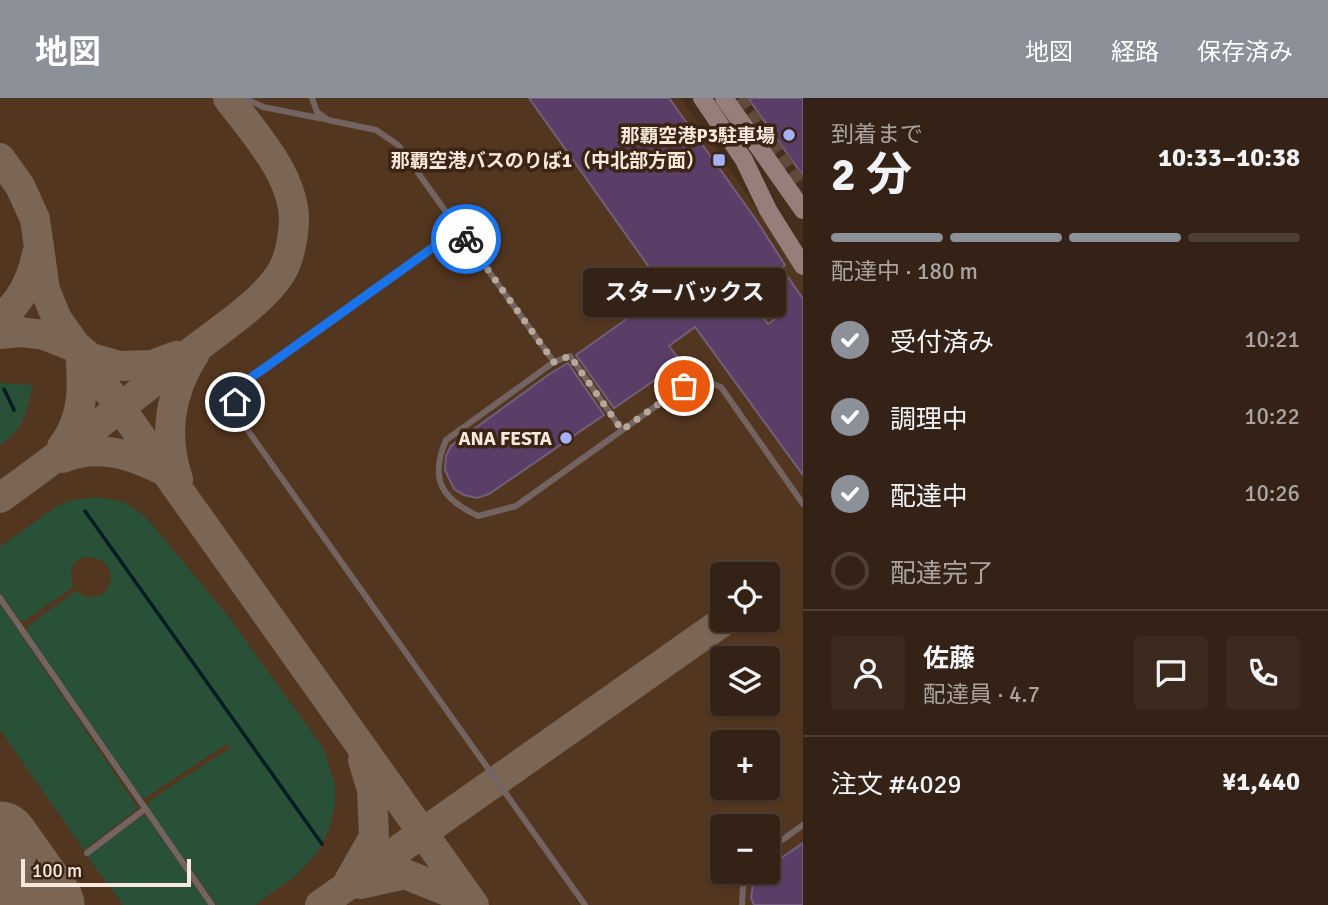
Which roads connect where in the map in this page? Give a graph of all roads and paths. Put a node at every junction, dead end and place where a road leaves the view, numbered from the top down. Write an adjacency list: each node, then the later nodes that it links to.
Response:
1 (245, 98): 6 (lane)
2 (312, 98): 6 (lane)
3 (691, 98): 8 (street)
4 (702, 98): 12 (street)
5 (724, 98): 7 (street)
6 (328, 120): 9 (lane)
7 (803, 210)
8 (782, 228): 10 (street); 11 (street)
9 (459, 229): 13 (lane); 23 (lane)
10 (803, 249)
11 (803, 257)
12 (803, 266)
13 (554, 362): 14 (lane); 14 (lane)
14 (622, 430): 15 (lane)
15 (803, 504)
16 (0, 598): 17 (lane)
17 (145, 809): 20 (lane); 22 (lane)
18 (803, 825): 19 (lane)
19 (780, 841)
20 (87, 853)
21 (744, 884): 24 (lane)
22 (212, 905)
23 (585, 905)
24 (742, 905)

